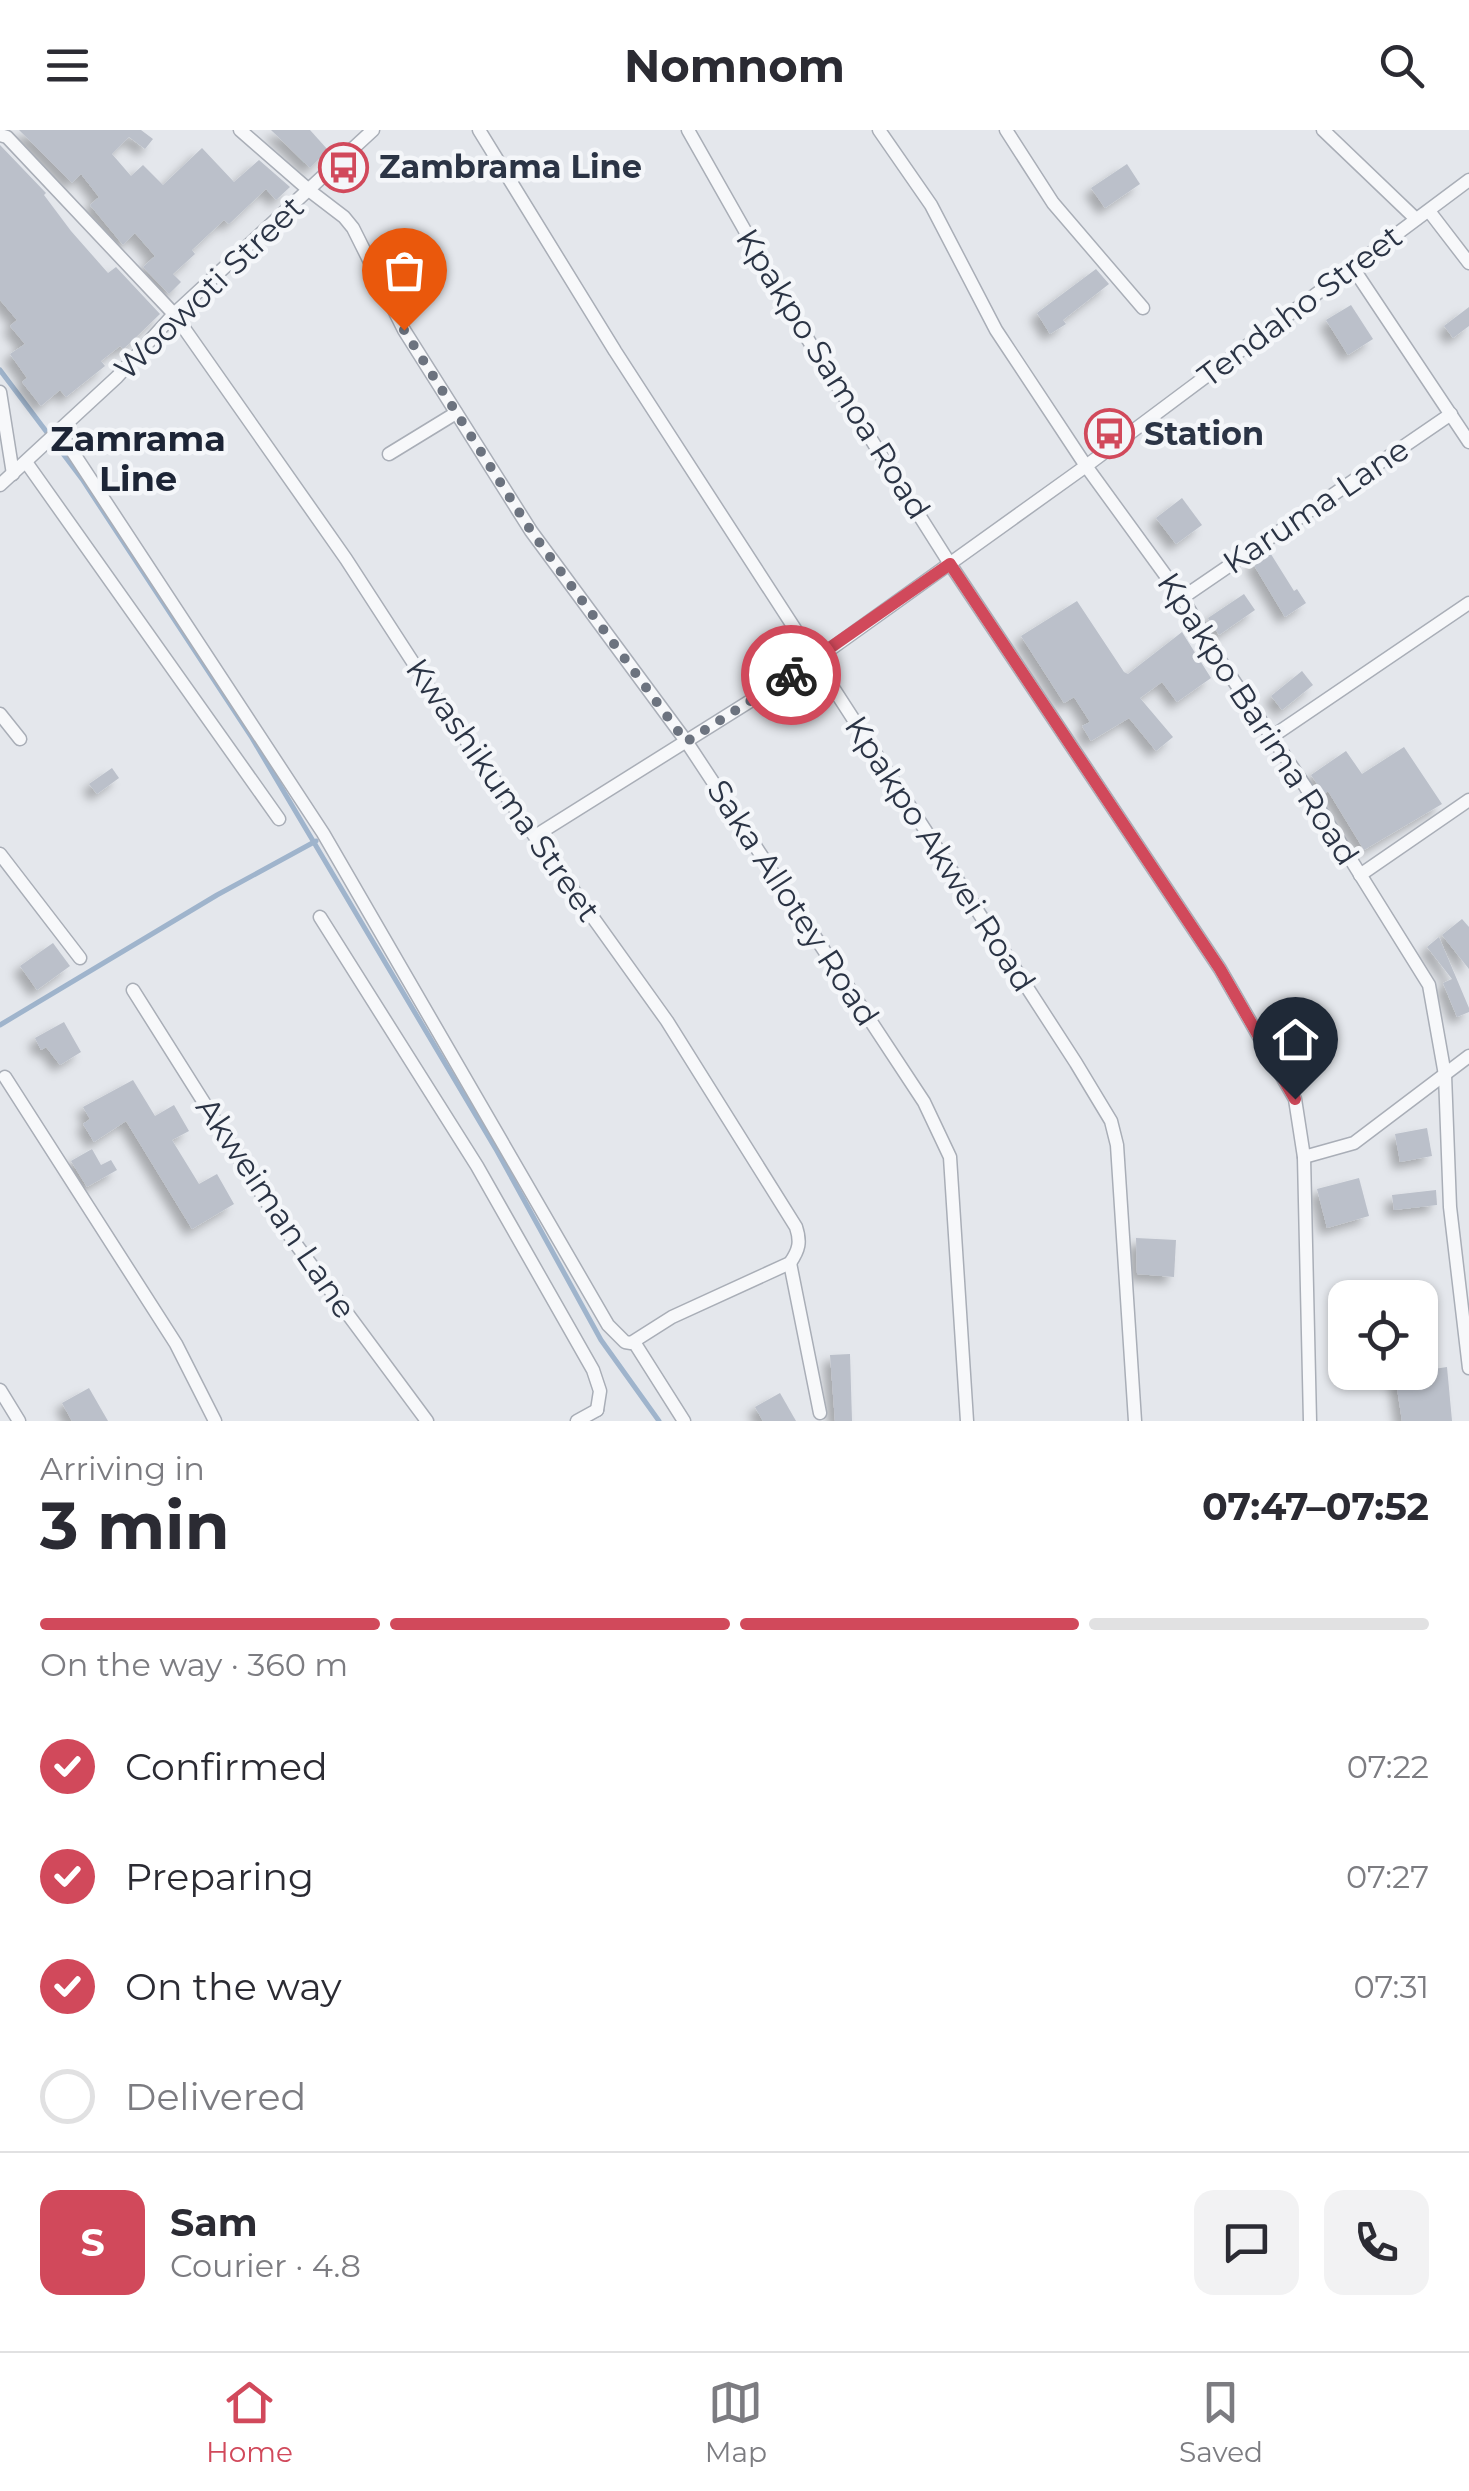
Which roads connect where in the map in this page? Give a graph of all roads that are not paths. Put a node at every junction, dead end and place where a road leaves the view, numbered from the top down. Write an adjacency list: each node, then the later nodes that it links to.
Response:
1 (240, 130): 10 (street, Saka Allotey Road)
2 (373, 130): 10 (street, Woowoti Street)
3 (479, 130): 30 (street, Kpakpo Akwei Road)
4 (688, 130): 27 (street, Kpakpo Samoa Road)
5 (879, 130): 24 (street, Kpakpo Barima Road)
6 (1006, 130): 15 (street)
7 (1323, 130): 12 (street)
8 (0, 135): 16 (street, Kwashikuma Street)
9 (1469, 180): 11 (street, Tendaho Street)
10 (310, 191): 16 (street, Woowoti Street); 18 (street, Saka Allotey Road)
11 (1429, 211): 12 (street, Tendaho Street); 13 (street)
12 (1416, 219): 14 (street, Tendaho Street)
13 (1469, 263)
14 (1352, 268): 19 (street); 24 (street, Tendaho Street)
15 (1144, 308)
16 (174, 314): 20 (street, Woowoti Street); 37 (street, Kwashikuma Street)
17 (0, 392): 25 (street)
18 (456, 413): 22 (street); 34 (street, Saka Allotey Road)
19 (1450, 414): 21 (street); 28 (street, Karuma Lane)
20 (56, 434): 23 (street, Woowoti Street); 48 (street)
21 (1469, 442)
22 (389, 454)
23 (26, 462): 25 (street, Woowoti Street); 36 (street)
24 (1086, 466): 27 (street, Tendaho Street); 28 (street, Kpakpo Barima Road)
25 (12, 474): 26 (street, Woowoti Street)
26 (0, 485)
27 (950, 564): 30 (street, Tendaho Street); 46 (street, Kpakpo Samoa Road)
28 (1182, 598): 32 (street, Kpakpo Barima Road)
29 (1469, 603): 32 (street)
30 (814, 661): 34 (street, Tendaho Street); 59 (street, Kpakpo Akwei Road)
31 (0, 714): 33 (street)
32 (1270, 738): 39 (street, Kpakpo Barima Road)
33 (20, 739)
34 (686, 742): 37 (street, Tendaho Street); 58 (street, Saka Allotey Road)
35 (1469, 800): 39 (street)
36 (279, 819)
37 (535, 836): 47 (street, Kwashikuma Street)
38 (0, 854): 41 (street)
39 (1360, 875): 44 (street, Kpakpo Barima Road)
40 (320, 917): 52 (street)
41 (80, 958)
42 (133, 990): 55 (street, Akweiman Lane)
43 (1469, 1056): 44 (street)
44 (1445, 1076): 46 (street); 49 (street, Kpakpo Barima Road)
45 (5, 1077): 54 (street)
46 (1304, 1156): 60 (street, Kpakpo Samoa Road)
47 (784, 1266): 48 (street); 51 (street, Kwashikuma Street)
48 (634, 1342): 57 (street)
49 (1469, 1368)
50 (0, 1390): 53 (street)
51 (820, 1413)
52 (601, 1416): 56 (street)
53 (19, 1421)
54 (215, 1421)
55 (427, 1421)
56 (577, 1421)
57 (684, 1421)
58 (967, 1421)
59 (1134, 1421)
60 (1310, 1421)

